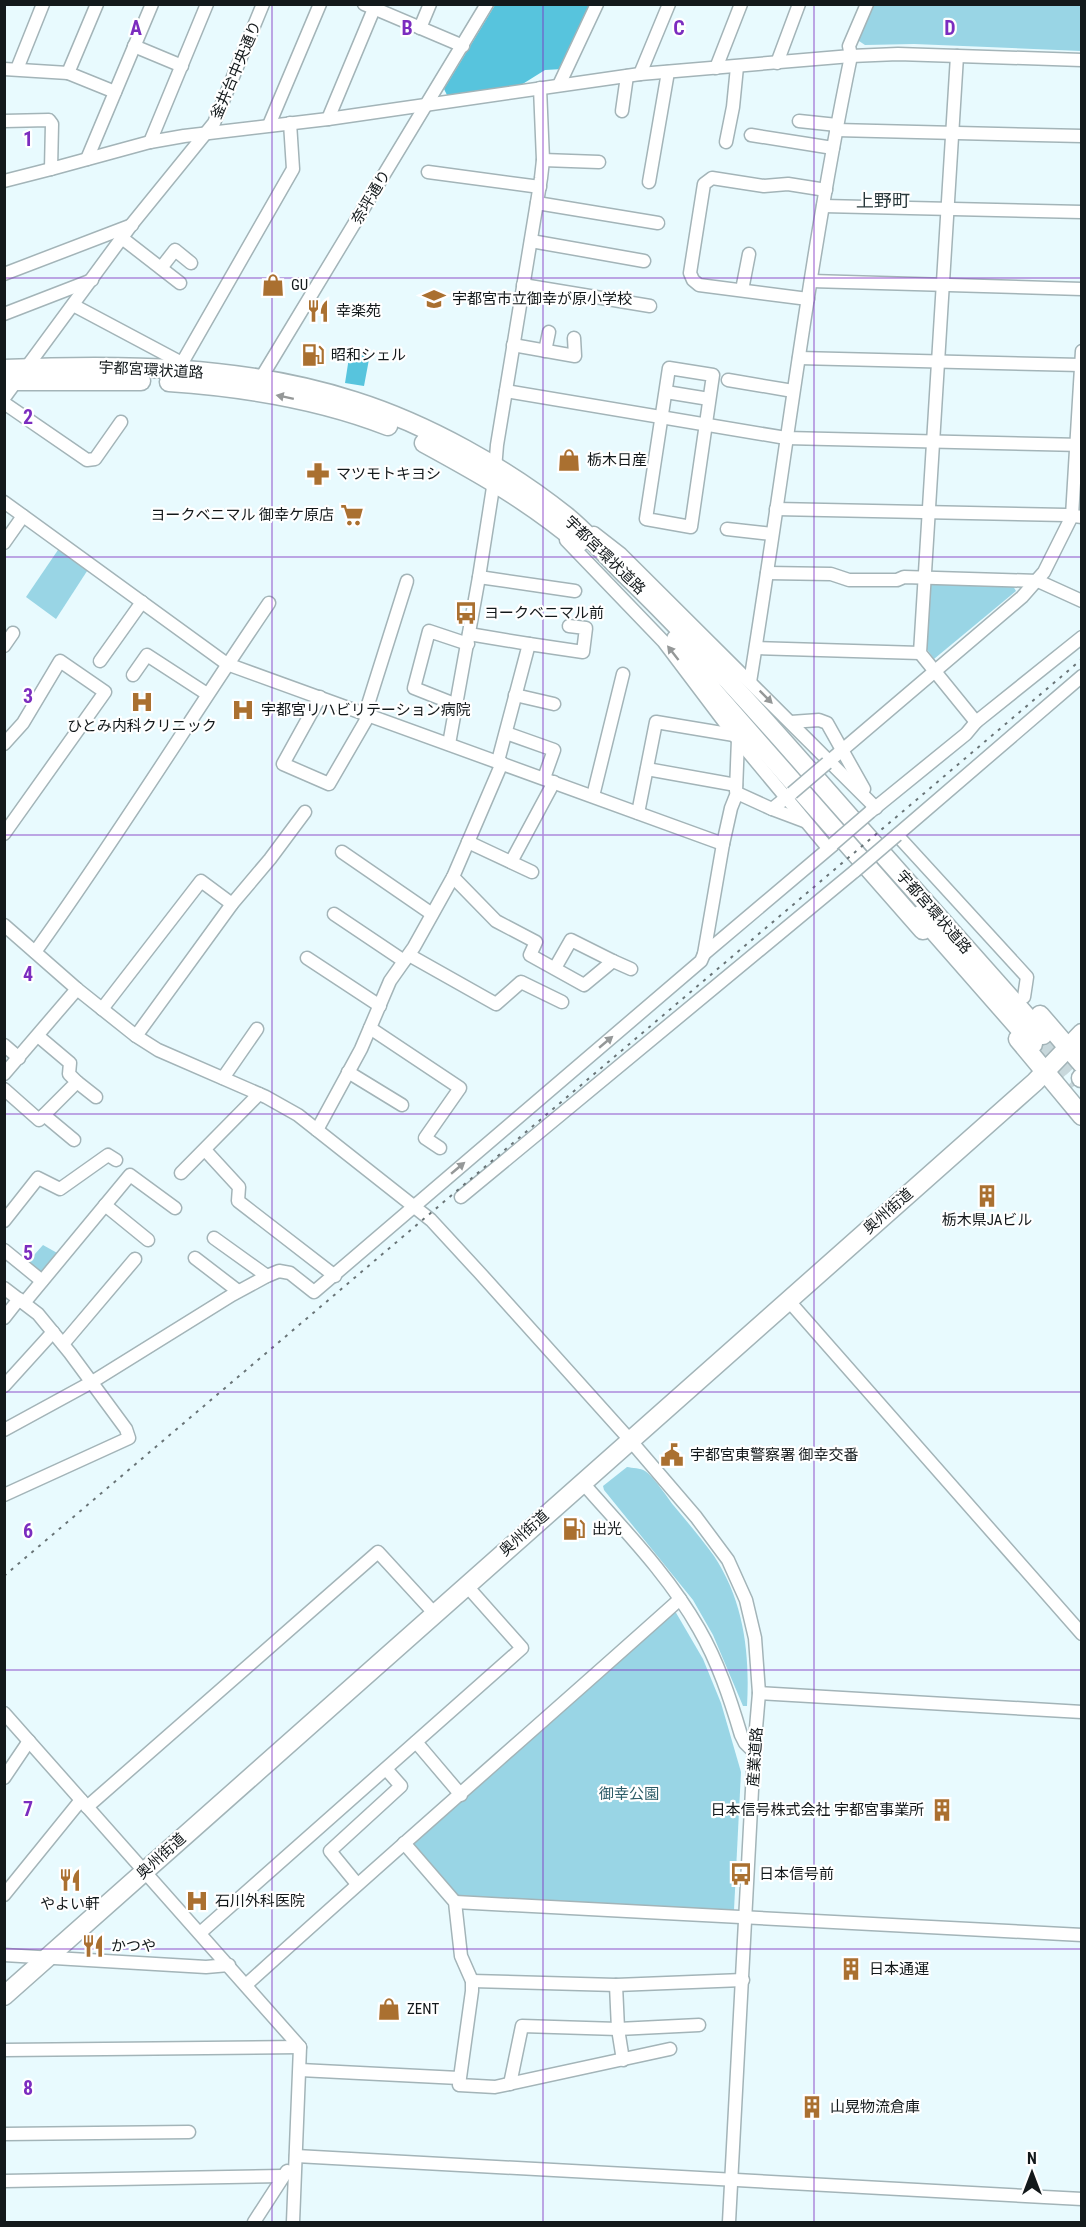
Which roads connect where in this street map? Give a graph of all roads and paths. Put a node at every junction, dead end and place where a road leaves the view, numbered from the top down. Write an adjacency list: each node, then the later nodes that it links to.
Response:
1 (43, 4): 25 (street)
2 (97, 4): 27 (street)
3 (152, 4): 16 (street)
4 (207, 4): 22 (street)
5 (264, 4): 41 (street, 釜井台中央通り)
6 (320, 4): 38 (street)
7 (430, 4): 15 (street)
8 (487, 4): 17 (street, 奈坪通り)
9 (597, 4): 29 (street)
10 (669, 4): 28 (street)
11 (741, 4): 24 (street)
12 (799, 4): 21 (street)
13 (867, 4): 18 (street)
14 (371, 6): 15 (street); 34 (street)
15 (420, 28): 17 (street)
16 (134, 46): 22 (street); 31 (street)
17 (462, 46): 32 (street, 奈坪通り)
18 (851, 56): 19 (street); 21 (street); 39 (street)
19 (957, 56): 20 (street); 40 (street)
20 (1082, 60)
21 (777, 63): 23 (street)
22 (183, 66): 44 (street)
23 (736, 67): 24 (street); 45 (street)
24 (716, 68): 26 (street)
25 (11, 69): 27 (street)
26 (668, 72): 28 (street); 53 (street)
27 (68, 73): 31 (street)
28 (633, 75): 29 (street); 33 (street)
29 (559, 85): 30 (street)
30 (540, 88): 32 (street); 48 (street)
31 (115, 93): 47 (street)
32 (428, 103): 34 (street); 91 (street, 奈坪通り)
33 (621, 111)
34 (328, 119): 37 (street)
35 (4, 121): 50 (street)
36 (799, 121): 39 (street)
37 (290, 123): 38 (street); 88 (street)
38 (269, 125): 41 (street)
39 (836, 127): 40 (street); 46 (street)
40 (954, 133): 43 (street); 58 (street)
41 (206, 134): 44 (street); 61 (street, 釜井台中央通り)
42 (751, 135): 46 (street)
43 (1082, 136)
44 (150, 142): 47 (street)
45 (726, 142)
46 (833, 148): 55 (street)
47 (87, 159): 50 (street)
48 (543, 160): 49 (street); 54 (street)
49 (599, 162)
50 (51, 169): 52 (street)
51 (428, 172): 54 (street)
52 (4, 182)
53 (649, 182)
54 (540, 187): 56 (street)
55 (826, 190): 57 (street); 75 (street)
56 (537, 203): 60 (street); 63 (street)
57 (823, 206): 58 (street); 70 (street)
58 (948, 208): 59 (street); 72 (street)
59 (1082, 212)
60 (658, 223)
61 (132, 224): 62 (street, 釜井台中央通り); 68 (street)
62 (122, 238): 67 (street); 69 (street, 釜井台中央通り)
63 (531, 241): 65 (street); 73 (street)
64 (749, 254): 75 (street)
65 (644, 261)
66 (191, 263): 67 (street)
67 (161, 268): 71 (street)
68 (4, 274)
69 (92, 280): 77 (street, 釜井台中央通り); 79 (street)
70 (811, 281): 72 (street); 76 (street)
71 (180, 283)
72 (943, 284): 74 (street); 86 (street)
73 (523, 285): 78 (street); 82 (street)
74 (1082, 289)
75 (742, 290): 76 (street)
76 (808, 299): 85 (street)
77 (73, 306): 88 (street); 89 (street, 釜井台中央通り)
78 (650, 306)
79 (4, 314)
80 (549, 332): 83 (street)
81 (574, 338): 83 (street)
82 (513, 345): 83 (street); 92 (street)
83 (545, 351)
84 (1082, 351): 87 (street)
85 (799, 358): 86 (street); 93 (street)
86 (937, 362): 87 (street); 102 (street)
87 (1081, 365): 103 (street)
88 (182, 367): 89 (highway, 宇都宮環状道路); 91 (highway, 宇都宮環状道路)
89 (13, 375): 91 (highway, 宇都宮環状道路); 95 (street, 釜井台中央通り)
90 (728, 380): 93 (street)
91 (260, 385): 104 (highway, 宇都宮環状道路)
92 (506, 391): 98 (street); 104 (street)
93 (793, 391): 101 (street)
94 (666, 392): 96 (street); 96 (street); 98 (street)
95 (4, 398)
96 (709, 399): 100 (street)
97 (4, 403): 99 (street)
98 (662, 418): 100 (street); 100 (street)
99 (121, 422)
100 (705, 425): 101 (street)
101 (786, 438): 102 (street); 106 (street)
102 (933, 442): 103 (street); 107 (street)
103 (1079, 445): 109 (street)
104 (495, 474): 110 (highway, 宇都宮環状道路); 115 (street)
105 (4, 502): 108 (street)
106 (776, 509): 107 (street); 112 (street)
107 (928, 512): 109 (street); 116 (street)
108 (23, 516): 113 (street); 121 (street)
109 (1077, 517): 118 (street)
110 (560, 519): 127 (highway, 宇都宮環状道路); 138 (highway, 宇都宮環状道路); 148 (street, one-way to 110)
111 (727, 529): 112 (street)
112 (772, 534): 114 (street)
113 (4, 543)
114 (767, 573): 116 (street); 130 (street)
115 (479, 577): 119 (street); 126 (street)
116 (925, 578): 118 (street); 131 (street)
117 (407, 581): 144 (street)
118 (1038, 581): 120 (street); 134 (street)
119 (575, 591)
120 (1082, 601)
121 (141, 602): 132 (street); 133 (street)
122 (269, 603): 133 (street)
123 (569, 626): 128 (street)
124 (13, 633): 129 (street)
125 (1082, 637): 146 (street)
126 (468, 639): 128 (street); 143 (street); 143 (street)
127 (676, 639): 138 (highway, 宇都宮環状道路); 198 (highway)
128 (529, 644): 140 (street)
129 (4, 646)
130 (756, 648): 131 (street); 138 (street)
131 (920, 653): 134 (street)
132 (100, 662)
133 (227, 664): 139 (street); 141 (street)
134 (934, 672): 146 (street); 151 (street)
135 (623, 674): 157 (street)
136 (134, 675): 139 (street)
137 (1082, 676): 165 (street)
138 (743, 685): 145 (street, one-way to 145); 185 (highway)
139 (207, 694): 177 (street)
140 (515, 695): 142 (street); 147 (street)
141 (320, 697): 144 (street); 144 (street)
142 (554, 704)
143 (457, 705): 150 (street)
144 (367, 714): 150 (street)
145 (791, 722): 151 (street); 153 (street)
146 (976, 722): 160 (street)
147 (506, 733): 152 (street); 155 (street)
148 (736, 737): 154 (street); 156 (street); 158 (street)
149 (4, 744): 164 (street)
150 (449, 744): 152 (street)
151 (841, 750): 153 (street); 160 (street)
152 (500, 762): 155 (street); 166 (street)
153 (828, 762): 158 (street, bridge); 160 (street)
154 (647, 769): 156 (street); 162 (street)
155 (549, 780): 157 (street); 170 (street)
156 (736, 789): 159 (street); 167 (street)
157 (592, 796): 162 (street)
158 (789, 796): 159 (street); 163 (street)
159 (772, 809): 163 (street)
160 (873, 810): 168 (street, bridge)
161 (304, 812): 173 (street)
162 (638, 813): 167 (street)
163 (805, 822): 168 (street)
164 (4, 834)
165 (897, 835): 185 (street); 214 (street, bridge)
166 (468, 842): 170 (street); 172 (street)
167 (723, 844): 178 (street)
168 (831, 846): 178 (street)
169 (342, 852): 175 (street)
170 (511, 862): 171 (street)
171 (532, 872)
172 (453, 877): 175 (street); 182 (street)
173 (232, 904): 188 (street); 193 (street)
174 (334, 914): 180 (street)
175 (432, 914): 180 (street)
176 (4, 925): 177 (street, 産業道路)
177 (35, 952): 184 (street, 産業道路)
178 (704, 954): 216 (street, one-way to 178)
179 (306, 958): 187 (street)
180 (406, 958): 186 (street); 187 (street)
181 (613, 961): 182 (street); 182 (street); 183 (street)
182 (555, 968)
183 (631, 969)
184 (77, 989): 188 (street, 産業道路); 192 (street)
185 (1024, 997): 195 (highway)
186 (562, 1002)
187 (380, 1006): 189 (street)
188 (102, 1009): 193 (street, 産業道路)
189 (370, 1028): 197 (street); 210 (street)
190 (257, 1029): 200 (street)
191 (1082, 1033): 195 (highway, 奥州街道)
192 (38, 1036): 196 (street); 201 (street)
193 (136, 1036): 200 (street, 産業道路)
194 (4, 1045): 196 (street)
195 (1076, 1055): 198 (highway, 奥州街道)
196 (19, 1058): 199 (street)
197 (348, 1072): 205 (street); 208 (street)
198 (1045, 1072): 207 (highway); 229 (highway, 奥州街道)
199 (4, 1074)
200 (224, 1078): 203 (street, 産業道路)
201 (77, 1082): 204 (street); 206 (street)
202 (4, 1089): 206 (street)
203 (259, 1094): 208 (street, 産業道路); 211 (street)
204 (96, 1097)
205 (402, 1105)
206 (44, 1115): 209 (street)
207 (1082, 1116)
208 (317, 1130): 216 (street, 産業道路)
209 (74, 1140)
210 (440, 1148)
211 (205, 1150): 213 (street); 225 (street)
212 (116, 1160): 218 (street)
213 (181, 1173)
214 (460, 1197)
215 (105, 1205): 217 (street); 220 (street); 226 (street)
216 (413, 1206): 225 (street); 237 (street, 産業道路)
217 (175, 1208)
218 (4, 1221)
219 (214, 1238): 224 (street)
220 (148, 1240)
221 (4, 1250): 226 (street)
222 (195, 1258): 228 (street)
223 (135, 1259): 233 (street)
224 (267, 1276): 225 (street); 228 (street)
225 (334, 1276)
226 (42, 1281): 230 (street)
227 (4, 1288): 230 (street)
228 (238, 1291): 234 (street)
229 (788, 1300): 237 (highway, 奥州街道); 243 (street)
230 (21, 1301): 231 (street); 232 (street)
231 (4, 1318)
232 (53, 1332): 233 (street); 235 (street)
233 (63, 1344): 234 (street)
234 (92, 1382): 236 (street); 239 (street)
235 (4, 1386)
236 (4, 1430)
237 (630, 1440): 238 (highway, 奥州街道); 244 (street, 産業道路)
238 (582, 1482): 240 (highway, 奥州街道); 241 (street)
239 (4, 1495)
240 (466, 1585): 242 (highway, 奥州街道); 248 (street)
241 (680, 1599): 249 (street); 252 (street)
242 (434, 1613): 253 (street); 255 (highway, 奥州街道)
243 (1082, 1634)
244 (759, 1693): 245 (street); 249 (street, 産業道路)
245 (1082, 1712)
246 (4, 1713): 247 (street)
247 (29, 1741): 251 (street); 253 (street)
248 (416, 1742): 250 (street); 252 (street)
249 (754, 1752): 259 (street, 産業道路)
250 (386, 1769): 256 (street); 260 (street)
251 (6, 1774)
252 (461, 1795): 254 (street)
253 (84, 1803): 255 (street); 257 (street)
254 (404, 1843): 256 (street); 258 (street)
255 (145, 1870): 260 (street); 263 (highway, 奥州街道)
256 (357, 1884): 267 (street)
257 (4, 1895)
258 (455, 1902): 259 (street); 266 (street)
259 (746, 1917): 261 (street); 265 (street, 産業道路)
260 (200, 1933): 264 (street)
261 (1082, 1935)
262 (4, 1955): 263 (street)
263 (48, 1957): 264 (street); 269 (highway, 奥州街道)
264 (229, 1965): 267 (street)
265 (743, 1980): 268 (street); 283 (street, 産業道路)
266 (472, 1981): 268 (street); 277 (street)
267 (246, 1985): 272 (street)
268 (616, 1985): 271 (street)
269 (4, 1996)
270 (699, 2025): 271 (street)
271 (618, 2029): 275 (street); 278 (street)
272 (300, 2047): 274 (street); 276 (street)
273 (670, 2049): 275 (street)
274 (4, 2050)
275 (622, 2060): 278 (street)
276 (300, 2070): 277 (street); 281 (street)
277 (459, 2078): 278 (street)
278 (510, 2084)
279 (189, 2132): 280 (street)
280 (4, 2134)
281 (296, 2161): 282 (street); 283 (street); 287 (street)
282 (283, 2176): 284 (street); 286 (street)
283 (732, 2179): 285 (street); 288 (street, 産業道路)
284 (4, 2181)
285 (1082, 2199)
286 (254, 2223)
287 (293, 2223)
288 (729, 2223)

